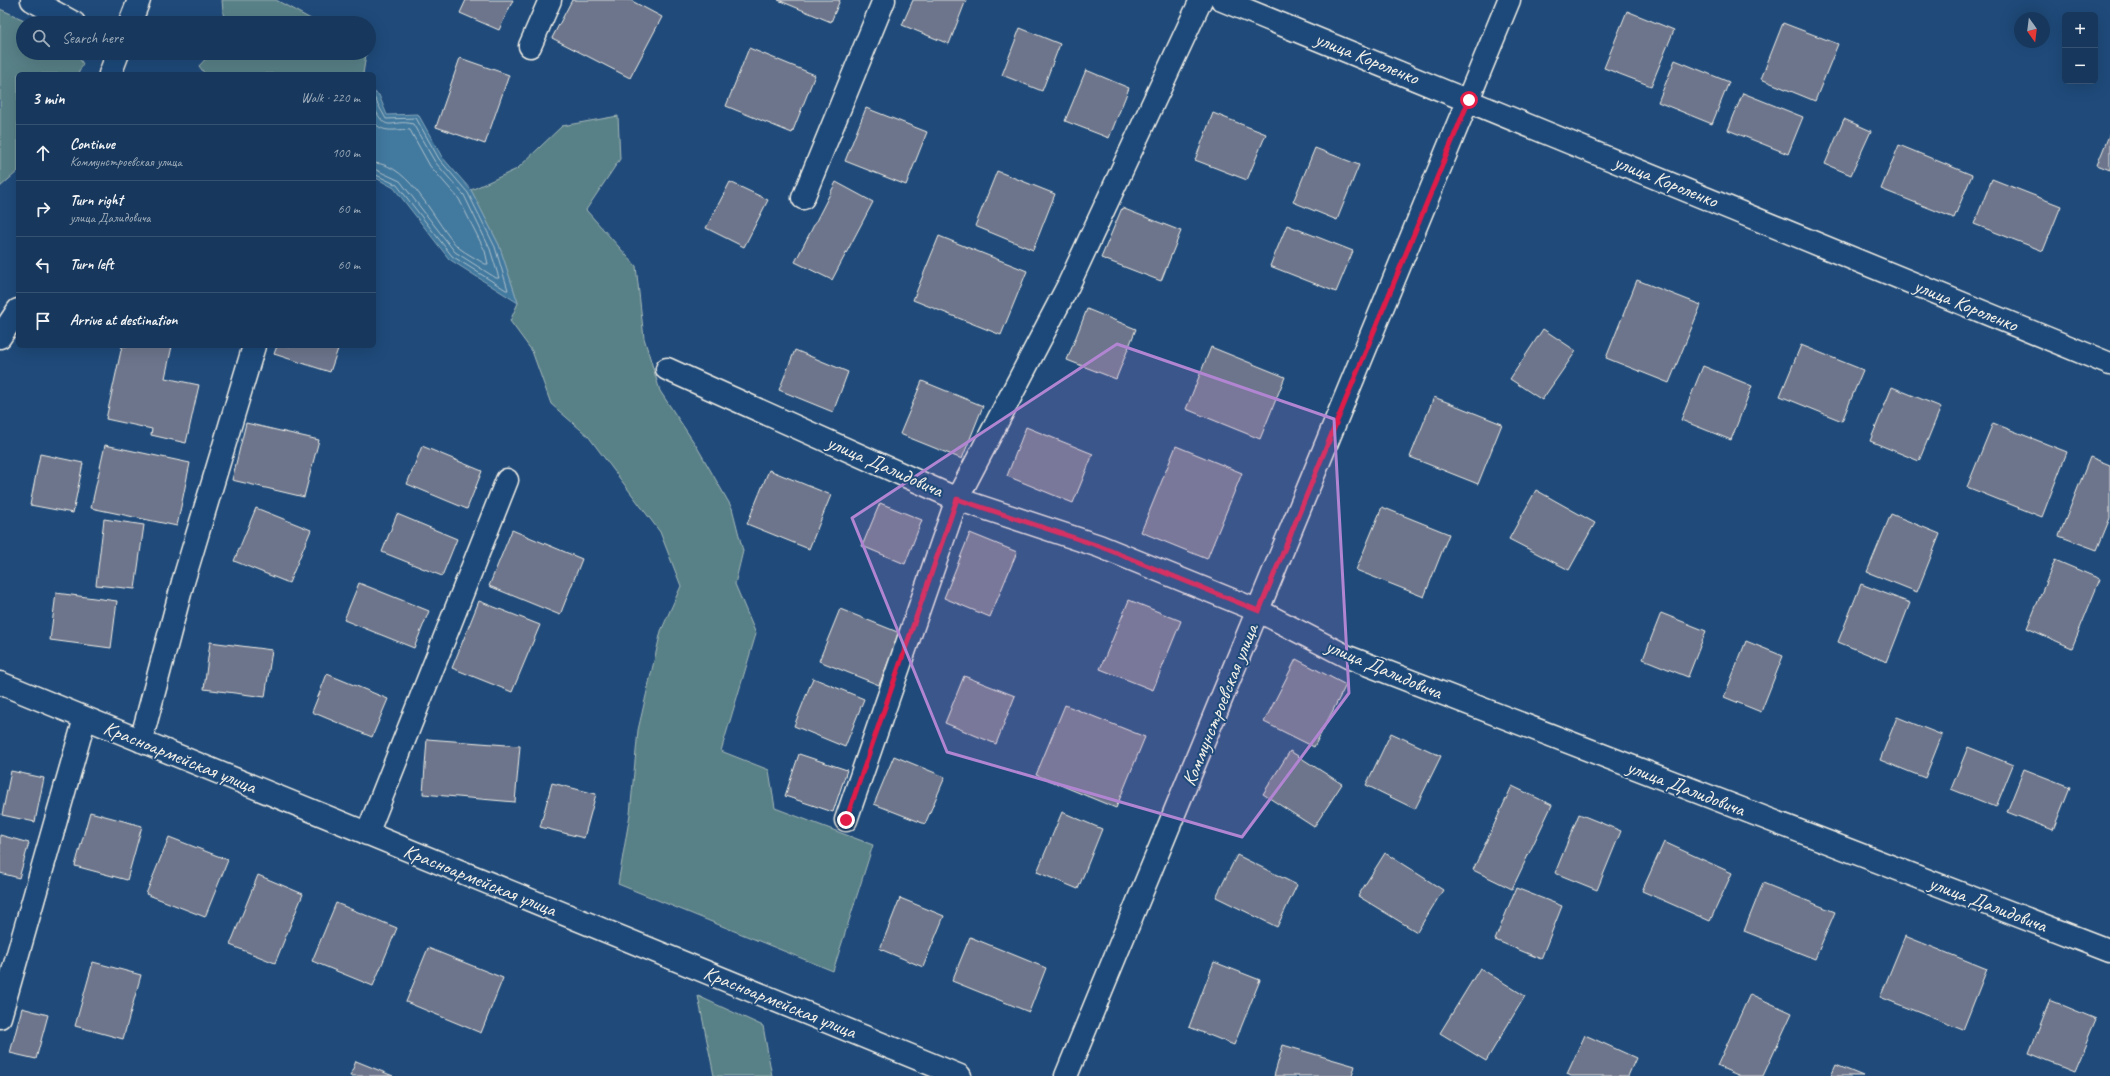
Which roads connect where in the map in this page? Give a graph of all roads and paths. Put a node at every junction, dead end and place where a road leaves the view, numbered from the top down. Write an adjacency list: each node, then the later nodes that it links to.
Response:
1 (32, 0): 8 (street)
2 (139, 0): 9 (street)
3 (550, 0): 10 (street)
4 (884, 0): 14 (street)
5 (1201, 0): 21 (street)
6 (1222, 0): 13 (street, улица Короленко)
7 (1509, 0): 13 (street, Коммунстроевская улица)
8 (61, 16)
9 (133, 16)
10 (530, 46)
11 (115, 60): 12 (street)
12 (111, 72)
13 (1469, 100): 18 (street, улица Короленко); 22 (street, Коммунстроевская улица)
14 (803, 198)
15 (16, 313): 16 (street)
16 (0, 337)
17 (253, 348): 25 (street)
18 (2110, 364)
19 (667, 369): 21 (street, улица Далидовича)
20 (507, 480): 27 (street)
21 (957, 499): 22 (street, улица Далидовича); 26 (street)
22 (1259, 611): 28 (street, улица Далидовича); 31 (street, Коммунстроевская улица)
23 (0, 684): 24 (street, Красноармейская улица)
24 (85, 718): 25 (street, Красноармейская улица); 29 (street)
25 (141, 741): 27 (street, Красноармейская улица)
26 (846, 820)
27 (367, 834): 30 (street, Красноармейская улица)
28 (2110, 951)
29 (0, 1017)
30 (960, 1076)
31 (1066, 1076)

